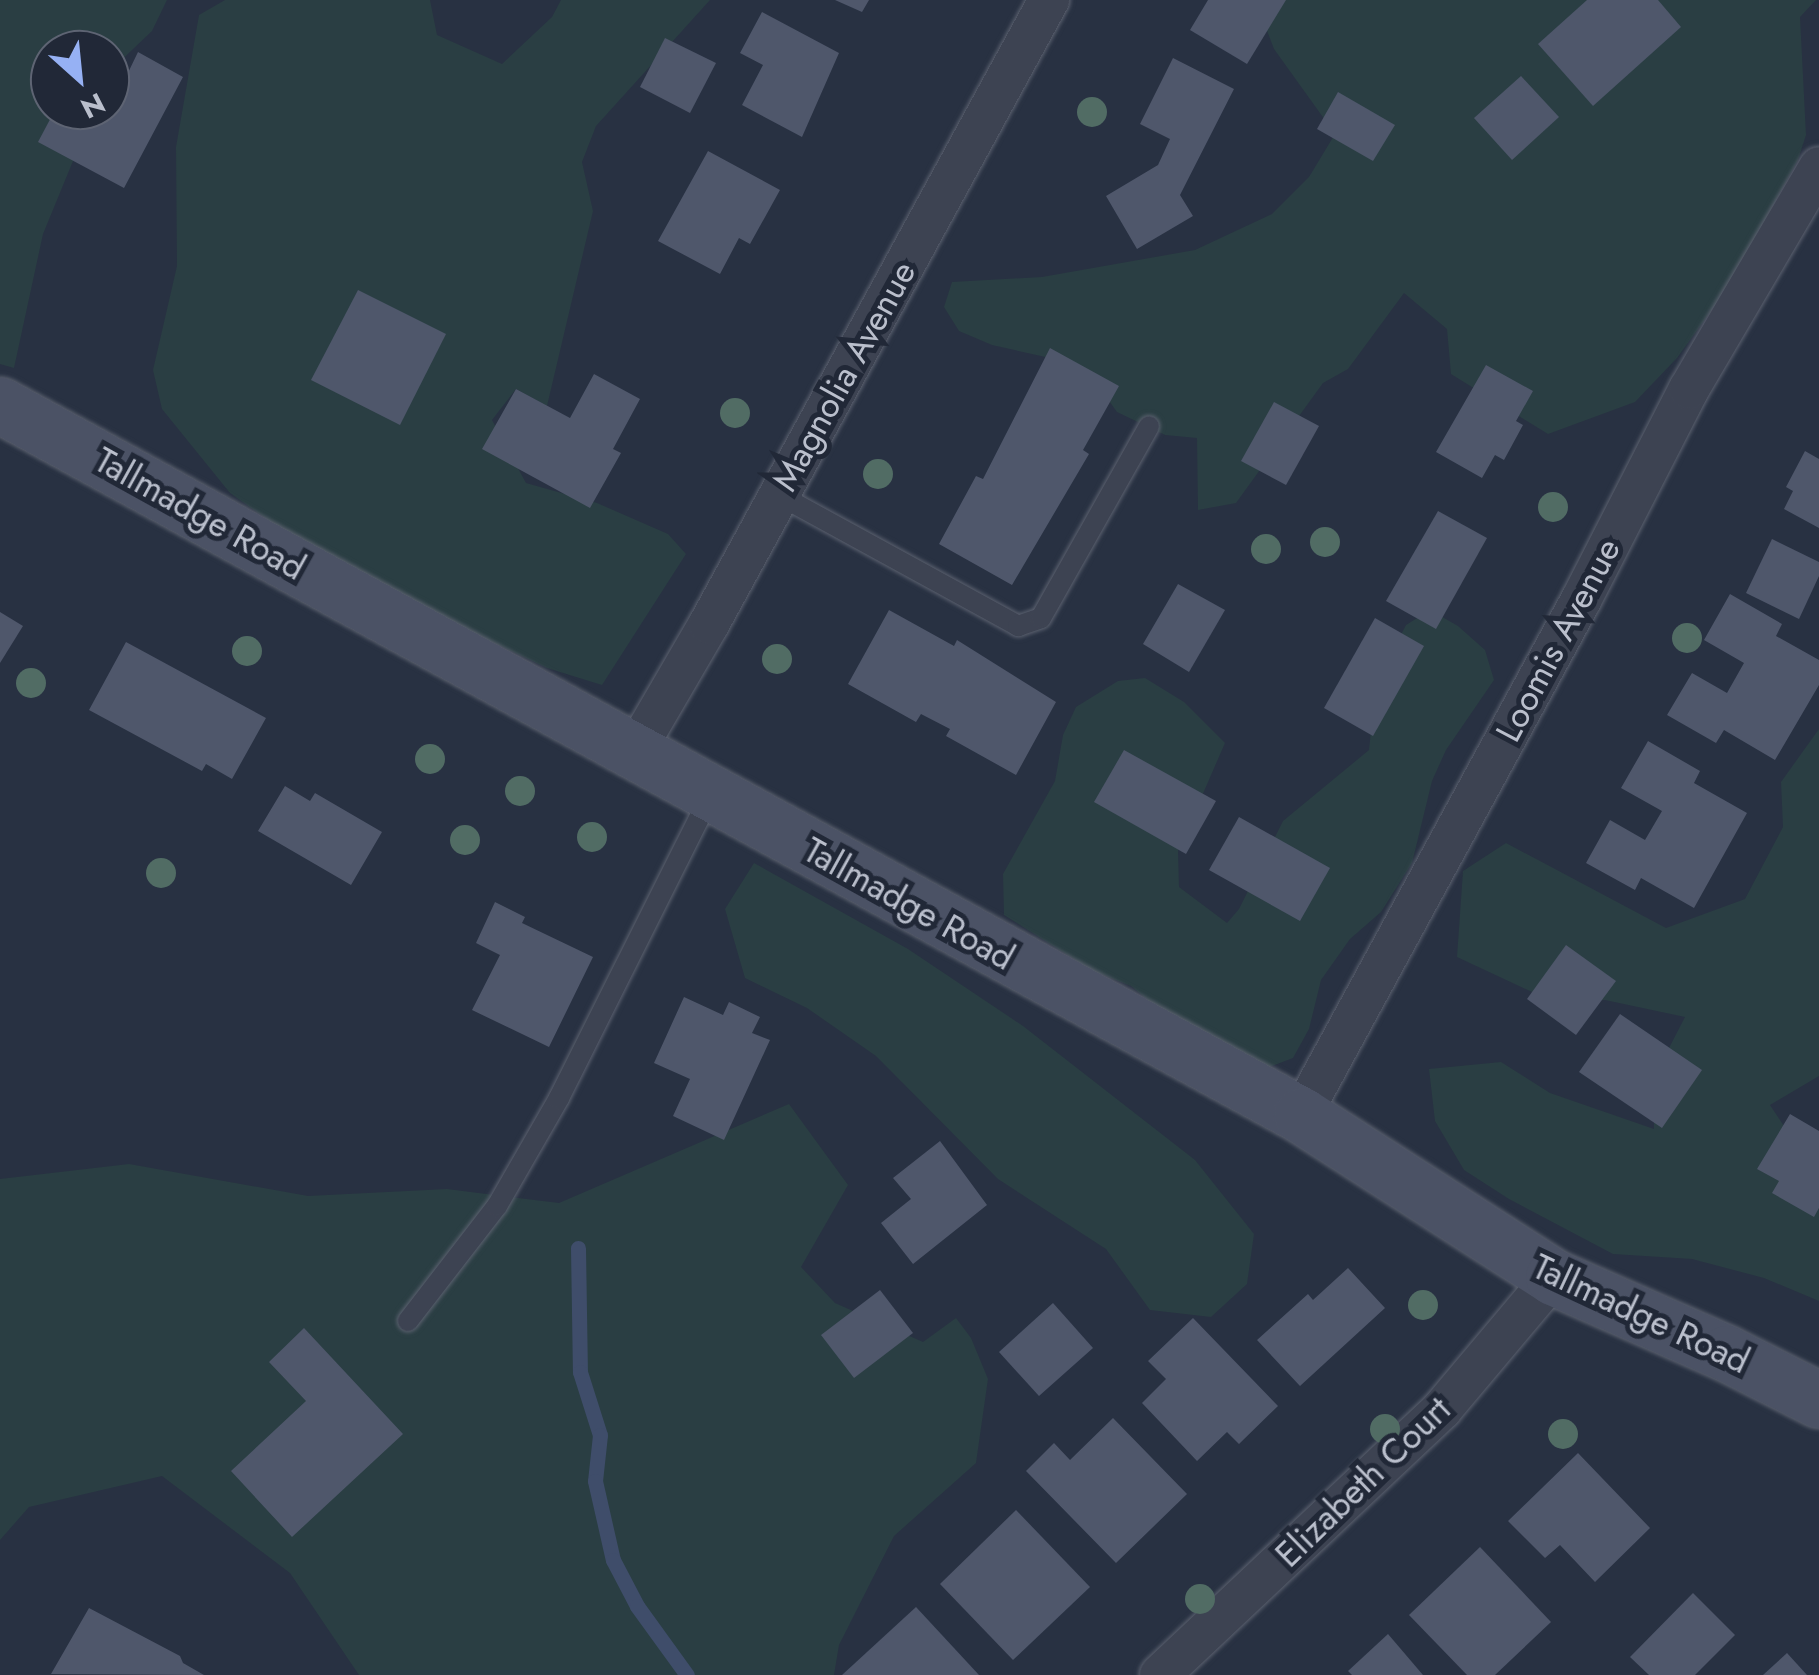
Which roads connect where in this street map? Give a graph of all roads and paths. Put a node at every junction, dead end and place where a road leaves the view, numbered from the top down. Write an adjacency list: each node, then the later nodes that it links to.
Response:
1 (1049, 0): 5 (street, Magnolia Avenue)
2 (1819, 167): 8 (street, Loomis Avenue)
3 (0, 405): 6 (street, Tallmadge Road)
4 (1149, 426): 5 (lane)
5 (779, 495): 6 (street, Magnolia Avenue)
6 (635, 750): 7 (street, Tallmadge Road)
7 (711, 794): 8 (street, Tallmadge Road); 10 (lane)
8 (1301, 1115): 9 (street, Tallmadge Road)
9 (1553, 1278): 11 (street, Tallmadge Road); 12 (street, Elizabeth Court)
10 (408, 1321)
11 (1819, 1400)
12 (1160, 1675)

